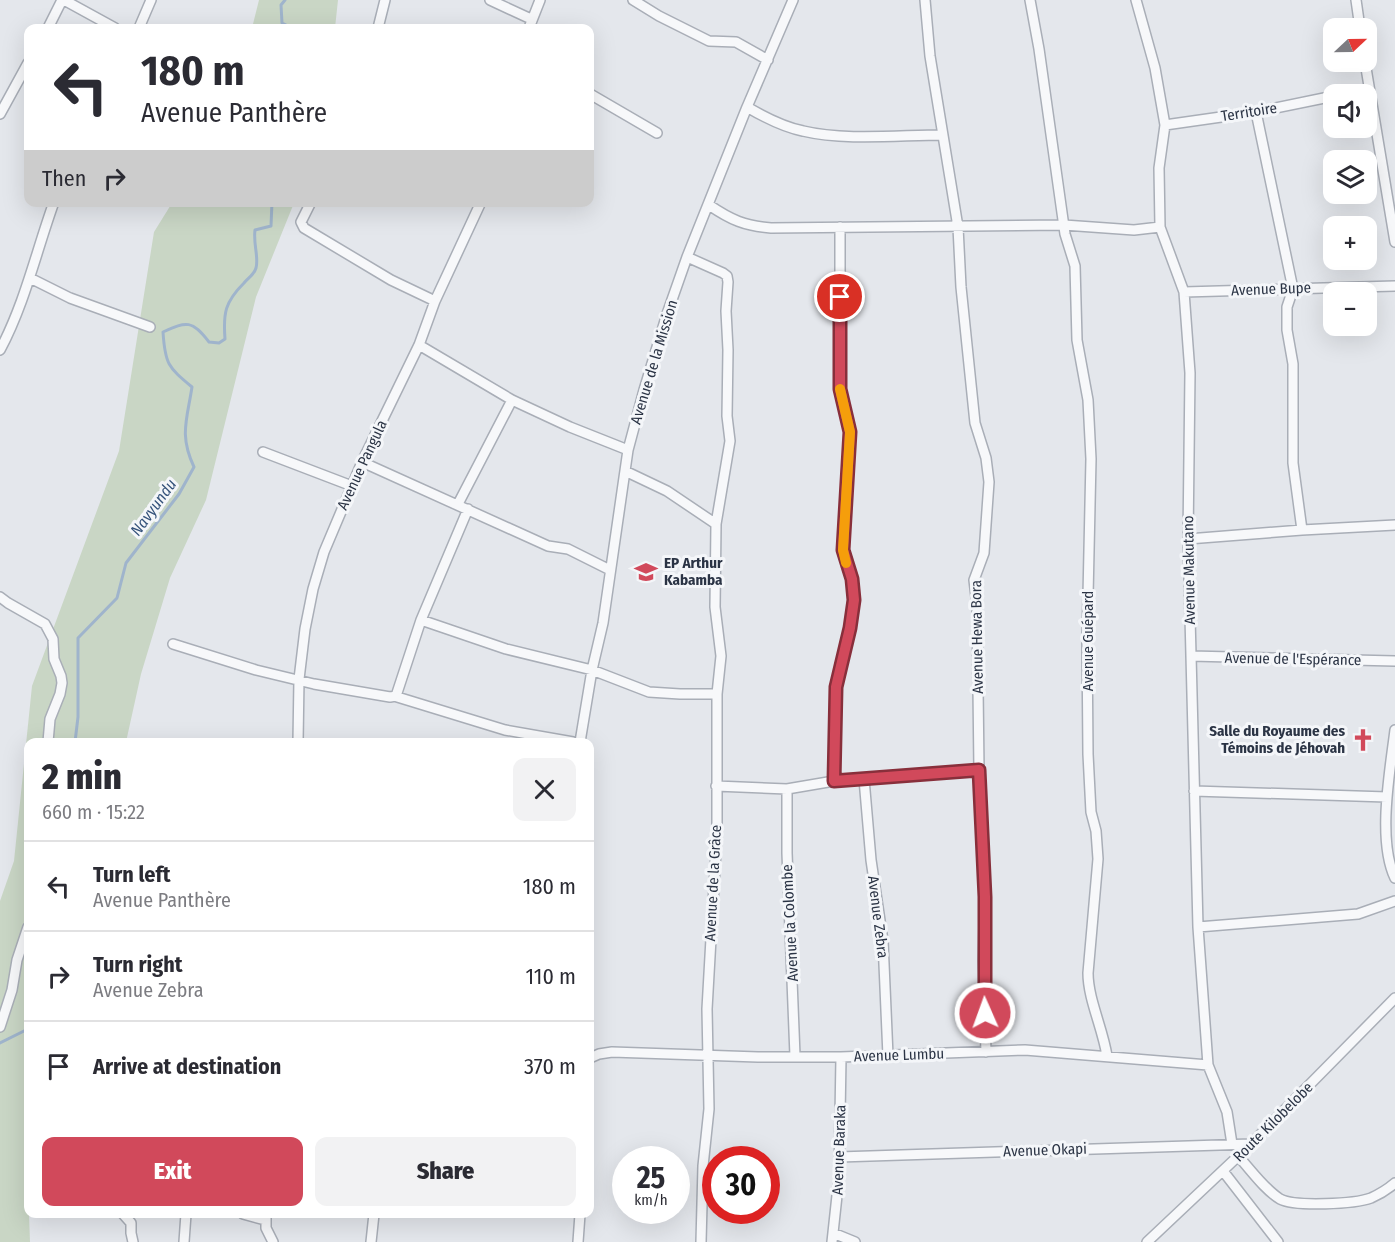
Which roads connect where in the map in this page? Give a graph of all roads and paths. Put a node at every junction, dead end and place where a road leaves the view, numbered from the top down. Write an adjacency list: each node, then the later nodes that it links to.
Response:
1 (63, 0): 13 (street); 14 (street)
2 (151, 0): 15 (street)
3 (385, 0): 16 (street)
4 (490, 0): 17 (street)
5 (540, 0): 17 (street)
6 (633, 0): 18 (street)
7 (793, 0): 18 (street, Avenue de la Mission)
8 (926, 0): 27 (street, Avenue Hewa Bora)
9 (1030, 0): 33 (street, Avenue Guépard)
10 (1136, 0): 25 (street, Avenue Makutano)
11 (1356, 0): 12 (street)
12 (1359, 18)
13 (50, 24)
14 (108, 24)
15 (141, 24)
16 (379, 24)
17 (530, 24)
18 (768, 60): 22 (street, Avenue de la Mission)
19 (24, 70): 24 (street)
20 (594, 96): 26 (street)
21 (1323, 98): 23 (street, Territoire)
22 (747, 107): 27 (street); 29 (street, Avenue de la Mission)
23 (1256, 112): 25 (street, Territoire); 41 (street)
24 (0, 114)
25 (1165, 124): 36 (street, Avenue Makutano)
26 (657, 133)
27 (943, 135): 35 (street, Avenue Hewa Bora)
28 (1377, 138): 37 (street)
29 (709, 205): 34 (street); 38 (street, Avenue de la Mission)
30 (52, 207): 39 (street)
31 (308, 207): 43 (street)
32 (479, 207): 43 (street, Avenue Pangula)
33 (1064, 225): 35 (street); 36 (street); 94 (street, Avenue Guépard)
34 (840, 227): 35 (street); 76 (street)
35 (957, 227): 74 (street, Avenue Hewa Bora)
36 (1160, 227): 42 (street, Avenue Makutano)
37 (1395, 243)
38 (687, 257): 48 (street, Avenue de la Mission); 55 (street, Avenue de la Grâce)
39 (30, 278): 44 (street); 46 (street)
40 (1395, 286): 41 (street, Avenue Bupe)
41 (1293, 288): 42 (street, Avenue Bupe); 57 (street)
42 (1184, 292): 58 (street, Avenue Makutano)
43 (435, 301): 45 (street, Avenue Pangula)
44 (150, 327)
45 (419, 345): 47 (street); 50 (street, Avenue Pangula)
46 (0, 350)
47 (512, 400): 48 (street); 53 (street)
48 (628, 450): 51 (street, Avenue de la Mission)
49 (263, 452): 52 (street)
50 (362, 462): 52 (street, Avenue Pangula); 53 (street)
51 (625, 471): 55 (street); 59 (street, Avenue de la Mission)
52 (352, 486): 66 (street, Avenue Pangula)
53 (458, 504): 54 (street)
54 (468, 509): 59 (street); 61 (street)
55 (716, 524): 67 (street, Avenue de la Grâce)
56 (1395, 525): 57 (street)
57 (1302, 530): 58 (street)
58 (1188, 539): 63 (street, Avenue Makutano)
59 (610, 570): 65 (street, Avenue de la Mission)
60 (0, 597): 70 (street)
61 (421, 620): 65 (street); 68 (street)
62 (173, 644): 66 (street)
63 (1191, 656): 64 (street, Avenue de l'Espérance); 79 (street, Avenue Makutano)
64 (1395, 661)
65 (592, 670): 67 (street); 73 (street, Avenue de la Mission)
66 (299, 679): 68 (street); 71 (street, Avenue Pangula)
67 (717, 694): 77 (street, Avenue de la Grâce)
68 (394, 696): 72 (street)
69 (1395, 730): 80 (street)
70 (48, 738)
71 (298, 738)
72 (550, 738)
73 (581, 738)
74 (979, 770): 75 (street); 89 (street, Avenue Hewa Bora)
75 (864, 779): 76 (street); 93 (street, Avenue Zebra)
76 (834, 781): 78 (street)
77 (716, 786): 78 (street); 90 (street, Avenue de la Grâce)
78 (787, 789): 92 (street, Avenue la Colombe)
79 (1194, 791): 80 (street); 85 (street, Avenue Makutano)
80 (1387, 797): 82 (street)
81 (1395, 821): 82 (street)
82 (1386, 827): 83 (street)
83 (1395, 878)
84 (1395, 901): 85 (street)
85 (1198, 927): 96 (street, Avenue Makutano)
86 (24, 940): 88 (street)
87 (1395, 998): 98 (street, Route Kilobelobe)
88 (0, 1026)
89 (986, 1052): 93 (street, Avenue Lumbu); 94 (street, Avenue Lumbu)
90 (708, 1055): 91 (street, Avenue Lumbu); 92 (street, Avenue Lumbu); 115 (street, Avenue de la Grâce)
91 (594, 1056)
92 (795, 1056): 95 (street, Avenue Lumbu)
93 (888, 1056): 95 (street, Avenue Lumbu)
94 (1107, 1056): 96 (street, Avenue Lumbu)
95 (841, 1057): 100 (street, Avenue Baraka)
96 (1208, 1065): 97 (street, Avenue Makutano)
97 (1232, 1144): 98 (street, Avenue Okapi); 100 (street, Avenue Okapi)
98 (1251, 1144): 99 (street, Route Kilobelobe)
99 (1238, 1156): 101 (street, Route Kilobelobe); 102 (street)
100 (839, 1157): 108 (street, Avenue Baraka)
101 (1223, 1172): 109 (street, Route Kilobelobe); 118 (street)
102 (1395, 1183)
103 (127, 1218): 110 (street)
104 (186, 1218): 111 (street)
105 (265, 1218): 112 (street)
106 (374, 1218): 113 (street)
107 (580, 1218): 114 (street)
108 (832, 1238): 116 (street)
109 (1159, 1238): 117 (street, Route Kilobelobe)
110 (133, 1242)
111 (184, 1242)
112 (273, 1242)
113 (371, 1242)
114 (578, 1242)
115 (701, 1242)
116 (855, 1242)
117 (1147, 1242)
118 (1278, 1242)

